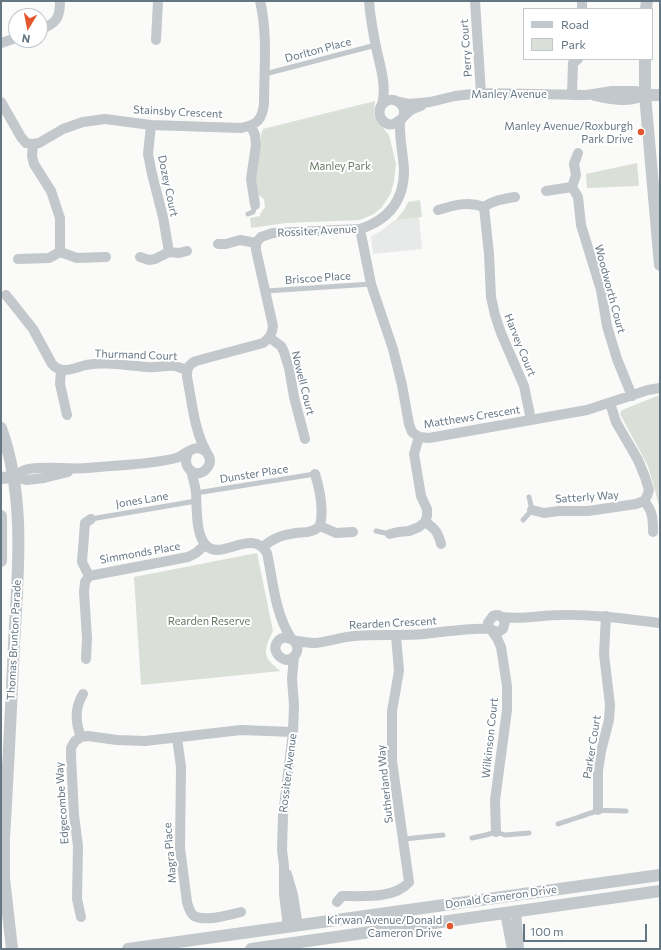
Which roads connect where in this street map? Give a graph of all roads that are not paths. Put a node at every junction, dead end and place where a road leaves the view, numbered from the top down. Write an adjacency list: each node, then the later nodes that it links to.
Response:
1 (60, 1): 6 (street)
2 (158, 1): 7 (street)
3 (260, 1): 12 (street)
4 (369, 1): 8 (street)
5 (476, 1): 13 (street, Perry Court)
6 (48, 26)
7 (156, 40)
8 (376, 45): 11 (street); 12 (lane, Dorlton Place)
9 (577, 60): 14 (street)
10 (644, 60): 15 (street)
11 (382, 73): 17 (street); 20 (street)
12 (264, 74): 24 (street)
13 (481, 93): 14 (street, Manley Avenue); 19 (street, Manley Avenue)
14 (572, 94): 15 (street, Manley Avenue)
15 (642, 95): 16 (street, Manley Avenue); 44 (street)
16 (660, 95)
17 (398, 101): 19 (street, Manley Avenue); 20 (street); 21 (street)
18 (1, 102): 25 (street)
19 (430, 102): 21 (street, Manley Avenue)
20 (382, 105): 22 (street)
21 (401, 120): 22 (street); 26 (street, Rossiter Avenue)
22 (385, 122): 26 (street, Rossiter Avenue)
23 (151, 124): 24 (street, Stainsby Crescent); 25 (street, Stainsby Crescent); 40 (street, Dozey Court)
24 (251, 126): 31 (street)
25 (33, 144): 39 (street)
26 (401, 148): 35 (street, Rossiter Avenue)
27 (578, 153): 28 (street, Woodworth Court)
28 (572, 187): 29 (street); 54 (street, Woodworth Court)
29 (546, 191)
30 (514, 198): 32 (street)
31 (256, 205): 34 (lane)
32 (484, 207): 33 (street); 57 (street, Harvey Court)
33 (438, 210)
34 (248, 214)
35 (360, 229): 36 (street, Rossiter Avenue); 45 (street, Matthews Crescent)
36 (256, 243): 37 (street); 46 (street)
37 (218, 244)
38 (187, 251): 40 (street)
39 (60, 252): 41 (street); 43 (street)
40 (168, 252): 42 (street)
41 (106, 257)
42 (140, 257)
43 (18, 259)
44 (660, 265)
45 (371, 284): 46 (lane, Briscoe Place); 60 (street, Matthews Crescent)
46 (266, 291): 48 (street)
47 (6, 295): 50 (street)
48 (270, 338): 49 (street); 61 (street, Nowell Court)
49 (187, 370): 50 (street, Thurmand Court); 59 (street)
50 (61, 371): 56 (street)
51 (660, 380): 53 (street, Matthews Crescent)
52 (660, 388): 53 (street, Matthews Crescent)
53 (648, 390): 54 (street, Matthews Crescent)
54 (632, 396): 55 (street, Matthews Crescent)
55 (610, 403): 57 (street, Matthews Crescent); 72 (street)
56 (67, 415)
57 (531, 420): 60 (street, Matthews Crescent)
58 (1, 428): 68 (street, Thomas Brunton Parade)
59 (196, 429): 62 (street); 63 (street)
60 (419, 437): 77 (street)
61 (305, 439)
62 (206, 451): 63 (street); 65 (street)
63 (189, 452): 64 (street); 66 (street)
64 (157, 461): 66 (street); 68 (street)
65 (207, 469): 66 (street); 70 (street)
66 (190, 470): 70 (street)
67 (315, 474): 70 (lane, Dunster Place); 78 (street)
68 (22, 476): 69 (street); 127 (street, Thomas Brunton Parade)
69 (1, 478)
70 (196, 497): 75 (lane, Jones Lane); 84 (street)
71 (529, 497): 73 (lane)
72 (644, 501): 73 (street, Satterly Way); 81 (street)
73 (532, 510): 76 (lane)
74 (1, 516): 86 (street)
75 (91, 519): 87 (street)
76 (523, 520)
77 (426, 522): 82 (street); 83 (street)
78 (320, 526): 80 (street); 85 (street)
79 (376, 531): 82 (lane)
80 (353, 532)
81 (653, 532)
82 (390, 534)
83 (441, 544)
84 (205, 545): 85 (street); 87 (street, Simmonds Place)
85 (263, 547): 90 (street)
86 (1, 561)
87 (89, 576): 104 (street, Simmonds Place)
88 (606, 616): 92 (street); 93 (street); 110 (street, Parker Court)
89 (502, 617): 91 (street); 92 (street); 95 (street)
90 (280, 618): 98 (street); 99 (street)
91 (490, 618): 94 (street, Rearden Crescent); 96 (street)
92 (525, 618): 95 (street)
93 (660, 623)
94 (470, 628): 96 (street, Rearden Crescent); 97 (street, Rearden Crescent)
95 (504, 628): 96 (street); 101 (street, Wilkinson Court)
96 (491, 630): 101 (street, Wilkinson Court)
97 (396, 636): 100 (street, Rearden Crescent); 117 (street, Sutherland Way)
98 (293, 640): 99 (street); 100 (street, Rearden Crescent); 102 (street)
99 (277, 642): 103 (street)
100 (316, 643): 102 (street, Rearden Crescent)
101 (501, 647): 113 (street, Wilkinson Court)
102 (296, 655): 103 (street); 105 (street, Rossiter Avenue)
103 (280, 657): 105 (street, Rossiter Avenue)
104 (86, 659)
105 (292, 679): 107 (street, Rossiter Avenue)
106 (83, 694): 108 (street)
107 (293, 732): 109 (street); 125 (street, Rossiter Avenue)
108 (81, 737): 109 (street); 124 (street, Edgecombe Way)
109 (177, 738): 122 (street, Magra Place)
110 (598, 810): 111 (lane); 112 (lane)
111 (626, 811)
112 (558, 824)
113 (496, 832): 114 (lane); 116 (lane)
114 (529, 833)
115 (443, 835): 117 (lane)
116 (472, 838)
117 (404, 839): 121 (street, Sutherland Way)
118 (660, 875): 120 (street, Donald Cameron Drive)
119 (660, 891): 123 (street, Donald Cameron Drive)
120 (508, 896): 123 (street); 125 (street, Donald Cameron Drive)
121 (337, 902)
122 (241, 912)
123 (510, 912): 126 (street, Donald Cameron Drive); 130 (street); 131 (street)
124 (80, 917)
125 (293, 926): 126 (street, Rossiter Avenue); 128 (street, Donald Cameron Drive)
126 (295, 943): 129 (street, Donald Cameron Drive)
127 (12, 949)
128 (128, 949)
129 (251, 949)
130 (512, 949)
131 (519, 949)

